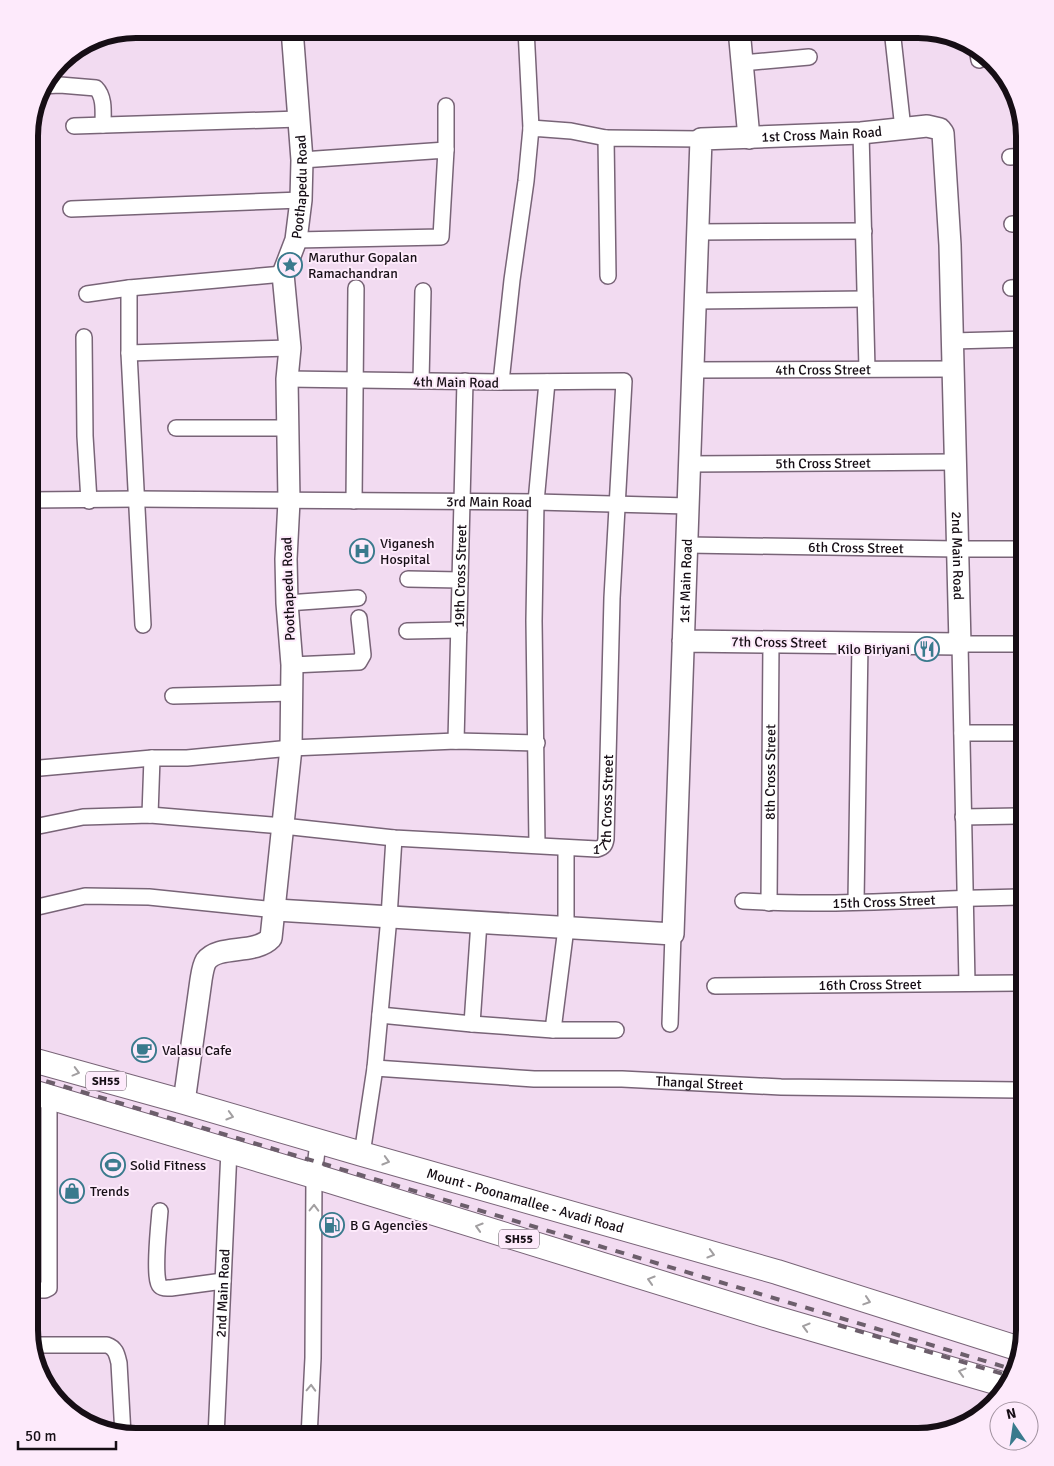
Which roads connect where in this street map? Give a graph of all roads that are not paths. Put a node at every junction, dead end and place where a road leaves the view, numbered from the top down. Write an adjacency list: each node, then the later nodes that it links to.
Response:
1 (293, 38): 9 (street, Poothapedu Road)
2 (526, 38): 12 (street)
3 (740, 38): 6 (street)
4 (893, 38): 13 (street)
5 (810, 57): 6 (street)
6 (742, 63): 17 (street)
7 (52, 85): 11 (street)
8 (446, 106): 19 (street)
9 (299, 119): 11 (street); 22 (street, Poothapedu Road)
10 (74, 126): 11 (street)
11 (103, 126)
12 (531, 128): 16 (street); 48 (street)
13 (903, 129): 14 (street, 1st Cross Main Road); 15 (street, 1st Cross Main Road)
14 (940, 129): 38 (street, 2nd Main Road)
15 (861, 133): 17 (street, 1st Cross Main Road); 25 (street)
16 (606, 138): 18 (street); 29 (street)
17 (749, 138): 18 (street, 1st Cross Main Road)
18 (701, 139): 26 (street, 1st Main Road)
19 (446, 150): 22 (street); 27 (street)
20 (1010, 157): 21 (street)
21 (1016, 157)
22 (302, 160): 23 (street, Poothapedu Road)
23 (301, 200): 24 (street); 27 (street, Poothapedu Road)
24 (71, 209)
25 (864, 231): 26 (street); 34 (street)
26 (698, 232): 35 (street, 1st Main Road)
27 (296, 240): 28 (street, Poothapedu Road)
28 (283, 274): 30 (street); 39 (street, Poothapedu Road)
29 (608, 276)
30 (129, 288): 33 (street); 40 (street)
31 (356, 288): 45 (street)
32 (423, 291): 47 (street)
33 (87, 294)
34 (865, 298): 35 (street); 42 (street)
35 (695, 301): 43 (street, 1st Main Road)
36 (84, 337): 56 (street)
37 (1016, 339): 38 (street)
38 (952, 341): 41 (street, 2nd Main Road)
39 (290, 348): 40 (street); 44 (street, Poothapedu Road)
40 (129, 352): 54 (street)
41 (953, 368): 42 (street, 4th Cross Street); 52 (street, 2nd Main Road)
42 (867, 369): 43 (street, 4th Cross Street)
43 (693, 370): 53 (street, 1st Main Road)
44 (287, 379): 45 (street, 4th Main Road); 51 (street, Poothapedu Road)
45 (354, 380): 47 (street, 4th Main Road); 58 (street)
46 (465, 380): 47 (street, 4th Main Road); 48 (street, 4th Main Road); 59 (street, 19th Cross Street)
47 (421, 381)
48 (501, 382): 49 (street, 4th Main Road)
49 (547, 382): 60 (street); 61 (street, 4th Main Road)
50 (176, 428): 51 (street)
51 (289, 428): 57 (street, Poothapedu Road)
52 (955, 462): 53 (street, 5th Cross Street); 64 (street, 2nd Main Road)
53 (690, 464): 62 (street, 1st Main Road)
54 (136, 499): 56 (street, 3rd Main Road); 57 (street, 3rd Main Road); 71 (street)
55 (38, 500): 56 (street, 3rd Main Road)
56 (89, 500)
57 (289, 501): 58 (street, 3rd Main Road); 69 (street, Poothapedu Road)
58 (354, 501): 59 (street, 3rd Main Road)
59 (462, 502): 60 (street, 3rd Main Road); 67 (street, 19th Cross Street)
60 (536, 502): 61 (street, 3rd Main Road); 85 (street)
61 (616, 505): 62 (street, 3rd Main Road); 96 (street, 17th Cross Street)
62 (688, 506): 63 (street, 1st Main Road)
63 (687, 545): 64 (street, 6th Cross Street); 74 (street, 1st Main Road)
64 (957, 549): 65 (street, 6th Cross Street); 77 (street, 2nd Main Road)
65 (1016, 549)
66 (408, 579): 67 (street)
67 (460, 580): 72 (street, 19th Cross Street)
68 (358, 598): 69 (street)
69 (287, 602): 79 (street, Poothapedu Road)
70 (359, 618): 79 (street)
71 (143, 625)
72 (459, 630): 73 (street); 84 (street, 19th Cross Street)
73 (407, 631)
74 (683, 641): 75 (street, 7th Cross Street); 107 (street, 1st Main Road)
75 (771, 642): 76 (street, 7th Cross Street); 100 (street, 8th Cross Street)
76 (860, 643): 77 (street, 7th Cross Street); 101 (street)
77 (960, 644): 78 (street, 7th Cross Street); 82 (street, 2nd Main Road)
78 (1016, 644)
79 (292, 665): 80 (street, Poothapedu Road)
80 (292, 692): 81 (street); 86 (street, Poothapedu Road)
81 (173, 696)
82 (962, 733): 83 (street); 91 (street, 2nd Main Road)
83 (1016, 733)
84 (456, 741): 85 (street); 86 (street)
85 (537, 743): 95 (street)
86 (291, 748): 87 (street); 93 (street, Poothapedu Road)
87 (152, 758): 88 (street); 89 (street)
88 (38, 768)
89 (150, 815): 92 (street, 17th Cross Street); 93 (street, 17th Cross Street)
90 (1016, 816): 91 (street)
91 (963, 817): 98 (street, 2nd Main Road)
92 (38, 826)
93 (283, 826): 94 (street, 17th Cross Street); 103 (street, Poothapedu Road)
94 (394, 838): 95 (street, 17th Cross Street); 104 (street)
95 (537, 845): 96 (street, 17th Cross Street)
96 (566, 848): 106 (street)
97 (1016, 897): 98 (street, 15th Cross Street)
98 (965, 898): 101 (street, 15th Cross Street); 108 (street, 2nd Main Road)
99 (743, 901): 100 (street, 15th Cross Street)
100 (769, 902): 101 (street, 15th Cross Street)
101 (856, 902)
102 (38, 907): 103 (street)
103 (276, 910): 104 (street); 121 (street, Poothapedu Road)
104 (389, 917): 105 (street); 111 (street)
105 (479, 922): 106 (street); 112 (street)
106 (566, 928): 107 (street); 114 (street)
107 (673, 934): 113 (street, 1st Main Road)
108 (967, 983): 109 (street, 16th Cross Street); 110 (street, 16th Cross Street)
109 (1016, 983)
110 (715, 986)
111 (380, 1015): 112 (street); 117 (street)
112 (472, 1024): 114 (street)
113 (670, 1024)
114 (553, 1030): 115 (street)
115 (616, 1030)
116 (38, 1061): 118 (main road, Mount - Poonamallee - Avadi Road / SH55, one-way to 118)
117 (375, 1068): 119 (street, Thangal Street); 125 (street)
118 (131, 1087): 121 (main road, Mount - Poonamallee - Avadi Road / SH55); 122 (main road)
119 (1016, 1090)
120 (39, 1094): 122 (main road, SH55); 129 (street)
121 (184, 1102): 123 (main road, Mount - Poonamallee - Avadi Road / SH55, one-way to 123)
122 (121, 1118): 124 (main road, SH55)
123 (318, 1142): 125 (main road, Mount - Poonamallee - Avadi Road / SH55); 126 (street)
124 (230, 1150): 126 (main road, SH55); 128 (street, 2nd Main Road)
125 (362, 1154): 131 (main road, Mount - Poonamallee - Avadi Road / SH55, one-way to 131)
126 (314, 1176): 132 (main road, SH55, one-way to 126); 135 (street, one-way to 126)
127 (160, 1211): 128 (street)
128 (223, 1281): 134 (street, 2nd Main Road)
129 (38, 1290)
130 (38, 1345): 133 (street)
131 (1015, 1348)
132 (1001, 1384)
133 (123, 1428)
134 (216, 1428)
135 (309, 1428)

